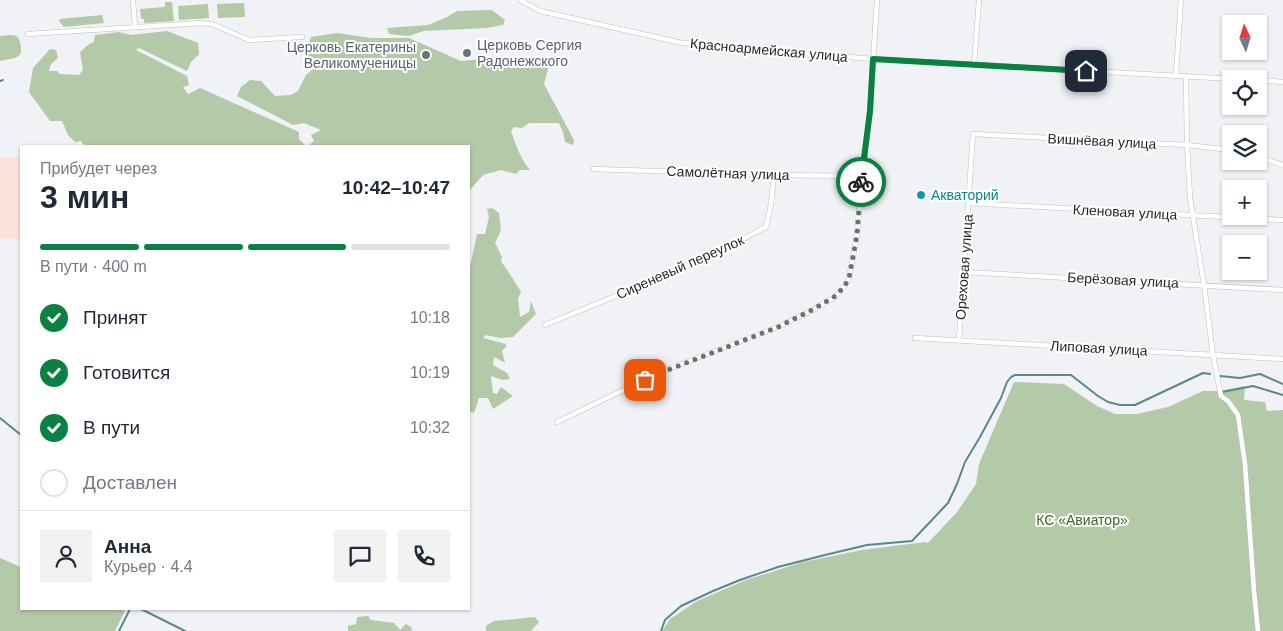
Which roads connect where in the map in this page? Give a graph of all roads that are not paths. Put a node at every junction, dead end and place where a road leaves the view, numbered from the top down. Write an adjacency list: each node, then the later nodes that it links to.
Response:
1 (133, 0): 6 (street)
2 (520, 0): 9 (street, Красноармейская улица)
3 (877, 0): 9 (street)
4 (979, 0): 10 (street)
5 (1181, 0): 11 (street)
6 (135, 27): 7 (street); 8 (street)
7 (28, 34)
8 (302, 37)
9 (873, 59): 10 (street, Красноармейская улица); 23 (street)
10 (974, 65): 11 (street, Красноармейская улица)
11 (1176, 75): 12 (street, Красноармейская улица)
12 (1186, 76): 13 (street, Красноармейская улица); 17 (street)
13 (1222, 78)
14 (1267, 81): 15 (street)
15 (1283, 82)
16 (973, 134): 17 (street, Вишнёвая улица); 24 (street, Ореховая улица)
17 (1187, 146): 18 (street, Вишнёвая улица); 25 (street)
18 (1222, 149)
19 (1267, 160): 20 (street)
20 (1283, 166)
21 (594, 169): 22 (street, Самолётная улица)
22 (774, 175): 23 (street, Самолётная улица); 30 (street, Сиреневый переулок)
23 (862, 176): 35 (street)
24 (968, 203): 25 (street, Кленовая улица); 27 (street, Ореховая улица)
25 (1192, 215): 26 (street, Кленовая улица); 28 (street)
26 (1283, 220)
27 (964, 272): 28 (street, Берёзовая улица); 32 (street, Ореховая улица)
28 (1204, 285): 29 (street, Берёзовая улица); 33 (street)
29 (1283, 290)
30 (545, 325)
31 (915, 338): 32 (street, Липовая улица)
32 (959, 340): 33 (street, Липовая улица)
33 (1213, 355): 34 (street, Липовая улица); 36 (street)
34 (1283, 359)
35 (557, 422)
36 (1258, 631)

